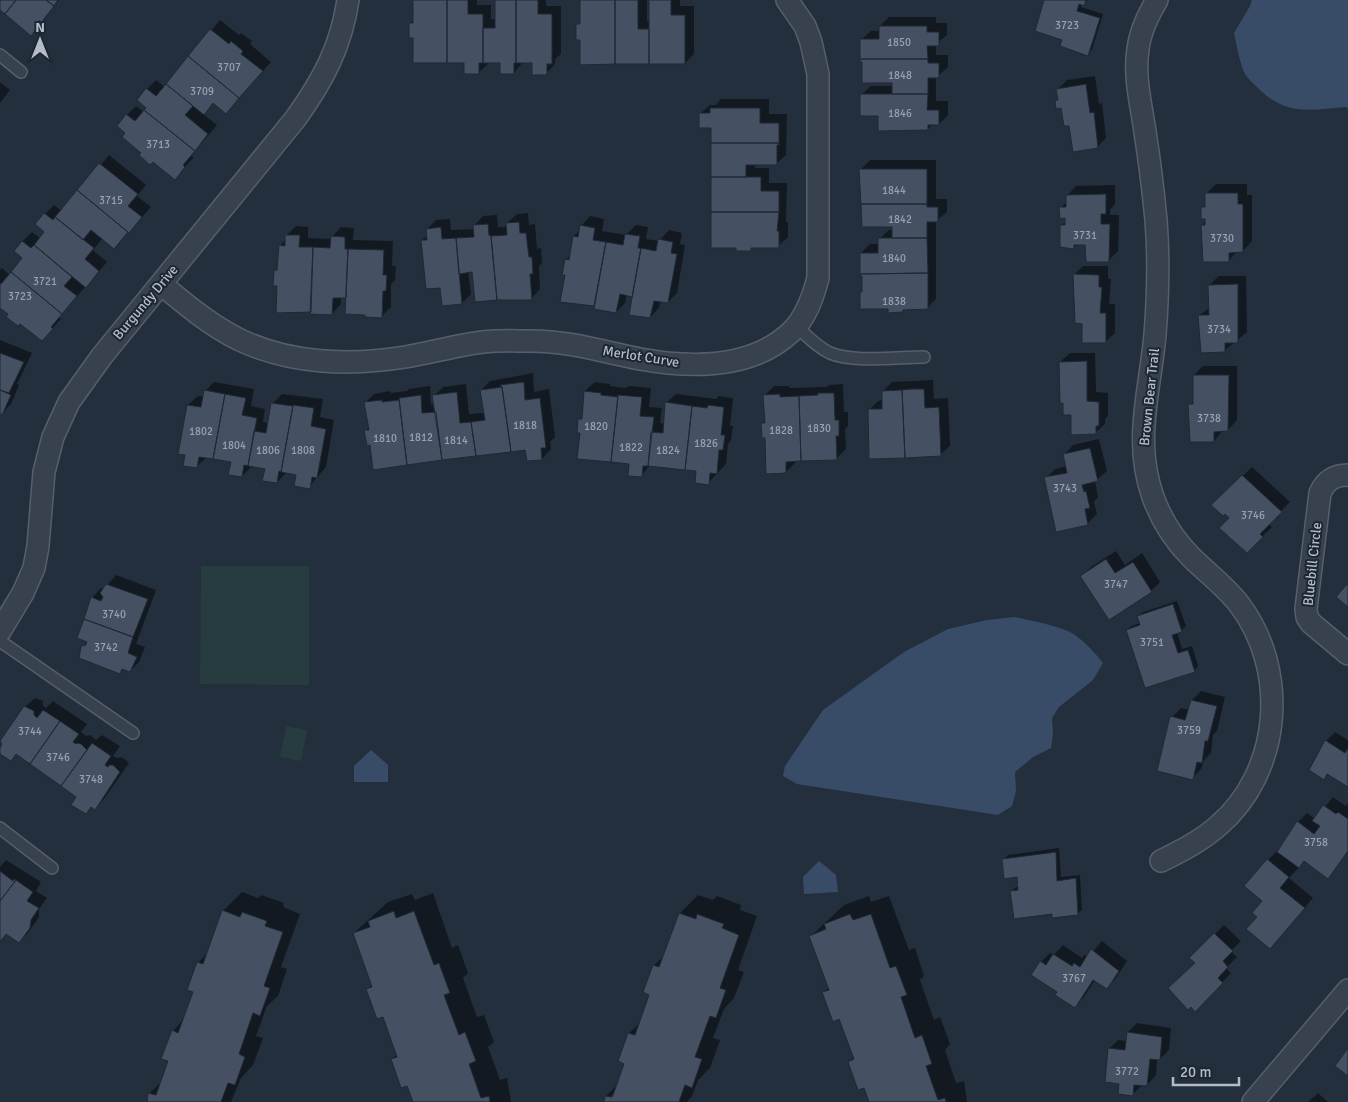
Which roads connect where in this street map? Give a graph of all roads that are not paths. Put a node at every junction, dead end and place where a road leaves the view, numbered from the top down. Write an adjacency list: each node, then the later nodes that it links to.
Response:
1 (348, 0): 6 (street, Burgundy Drive)
2 (787, 0): 7 (street, Merlot Curve)
3 (1157, 0): 15 (street, Brown Bear Trail)
4 (0, 55): 5 (lane)
5 (21, 72)
6 (161, 284): 7 (street, Merlot Curve); 10 (street, Burgundy Drive)
7 (796, 326): 8 (lane)
8 (924, 357)
9 (1348, 474): 12 (street, Bluebill Circle)
10 (0, 631)
11 (0, 641): 13 (lane)
12 (1348, 654)
13 (133, 733)
14 (0, 828): 16 (lane)
15 (1161, 861)
16 (52, 868)
17 (1348, 990): 18 (street)
18 (1253, 1102)

